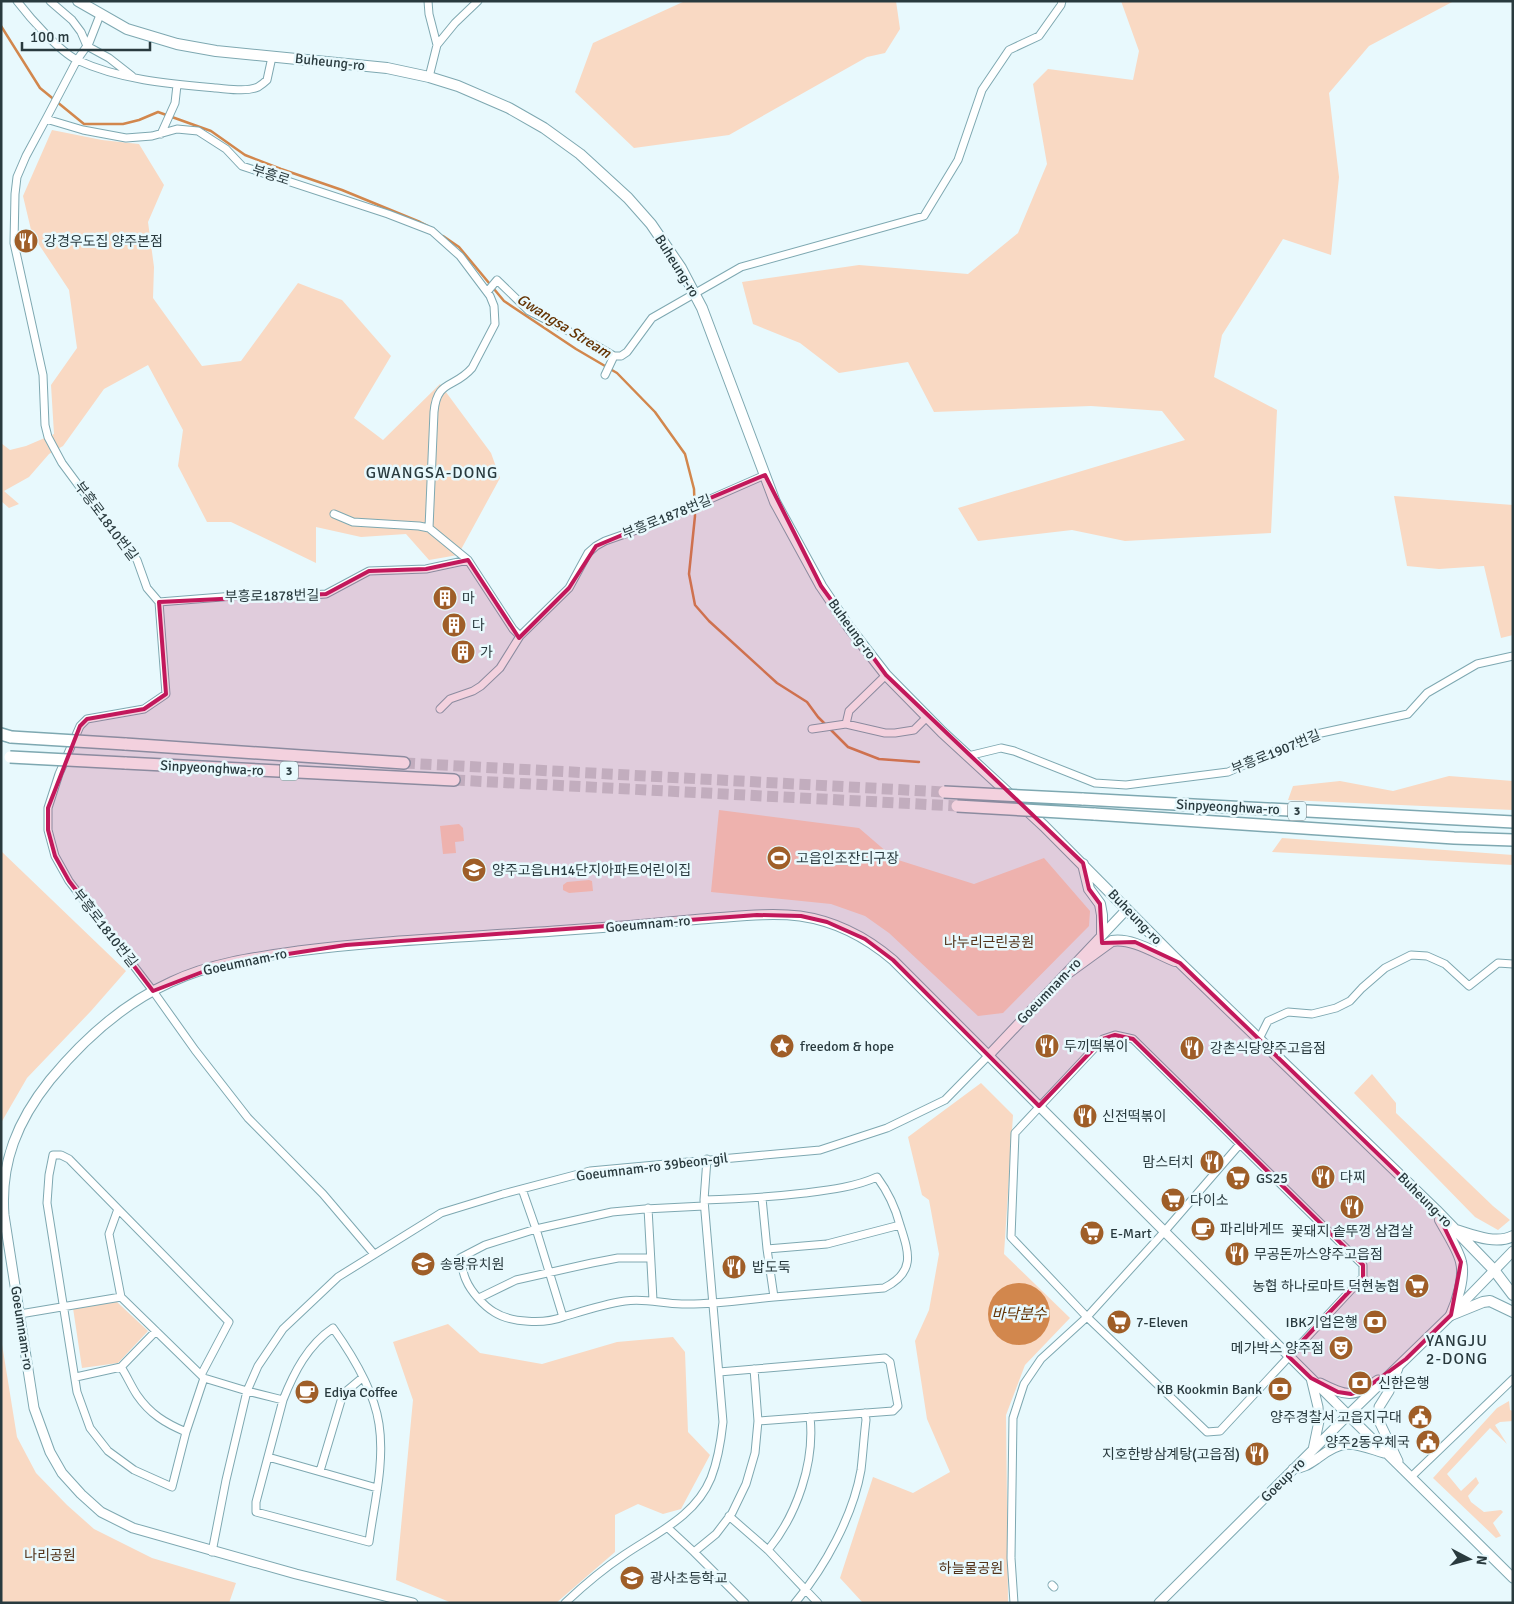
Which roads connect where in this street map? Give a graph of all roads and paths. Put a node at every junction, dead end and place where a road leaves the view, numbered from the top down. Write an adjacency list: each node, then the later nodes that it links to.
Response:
1 (17, 1): 11 (street)
2 (50, 1): 8 (street)
3 (78, 1): 7 (main road, Buheung-ro)
4 (428, 1): 9 (street)
5 (478, 1): 9 (street)
6 (1062, 1): 18 (street)
7 (100, 15): 8 (street); 10 (main road, Buheung-ro)
8 (87, 46): 11 (street); 12 (street)
9 (437, 46): 13 (street)
10 (272, 57): 13 (main road, Buheung-ro); 14 (street)
11 (77, 60): 12 (street); 15 (street, 부흥로1810번길)
12 (132, 77): 14 (street)
13 (428, 77): 18 (main road, Buheung-ro)
14 (177, 85): 16 (street)
15 (46, 119): 16 (street, 부흥로); 25 (street, 부흥로1810번길)
16 (162, 131): 17 (street, 부흥로)
17 (487, 291): 19 (street); 23 (street)
18 (694, 293): 19 (street); 21 (main road, Buheung-ro)
19 (614, 356): 20 (street)
20 (605, 374)
21 (765, 475): 26 (street, 부흥로1878번길); 28 (main road, Buheung-ro)
22 (334, 514): 23 (street)
23 (429, 528): 24 (street)
24 (468, 560): 25 (street, 부흥로1878번길); 26 (street)
25 (158, 602): 48 (street, 부흥로1810번길)
26 (520, 636): 29 (street, 부흥로1878번길)
27 (1513, 656): 34 (street, 부흥로1907번길)
28 (886, 675): 30 (main road, Buheung-ro); 31 (street)
29 (440, 709)
30 (927, 717): 31 (street); 34 (main road, Buheung-ro)
31 (846, 724): 32 (street)
32 (812, 729)
33 (4, 736): 36 (highway, Sinpyeonghwa-ro / 3, bridge)
34 (968, 756): 42 (main road, Buheung-ro)
35 (5, 757): 37 (highway, Sinpyeonghwa-ro / 3, bridge)
36 (404, 763)
37 (454, 780)
38 (944, 792): 40 (highway, Sinpyeonghwa-ro / 3, bridge)
39 (957, 806): 41 (highway, Sinpyeonghwa-ro / 3, bridge)
40 (1513, 822)
41 (1513, 840)
42 (1083, 863): 43 (main road, Buheung-ro); 44 (main road)
43 (1127, 909): 44 (street, Goeumnam-ro); 45 (main road, Buheung-ro)
44 (1102, 934): 47 (street, Goeumnam-ro)
45 (1180, 963): 47 (main road); 49 (main road, Buheung-ro)
46 (1513, 964): 49 (street)
47 (1068, 973): 50 (street, Goeumnam-ro)
48 (153, 991): 50 (street, Goeumnam-ro); 67 (street); 79 (street, Goeumnam-ro)
49 (1259, 1039): 59 (main road, Buheung-ro)
50 (989, 1055): 51 (street); 53 (street, Goeumnam-ro 39beon-gil)
51 (1039, 1106): 52 (street); 63 (street); 82 (street)
52 (1240, 1144): 63 (street); 84 (street)
53 (707, 1159): 54 (street, Goeumnam-ro 39beon-gil); 56 (street)
54 (522, 1189): 61 (street); 67 (street, Goeumnam-ro 39beon-gil)
55 (762, 1198): 56 (street); 60 (street); 65 (street)
56 (704, 1203): 57 (street); 76 (street)
57 (648, 1208): 61 (street); 68 (street)
58 (118, 1209): 72 (street); 77 (street); 91 (street)
59 (1436, 1210): 62 (main road, Buheung-ro); 80 (main road)
60 (900, 1225): 65 (street); 73 (street)
61 (536, 1229): 70 (street); 74 (street)
62 (1454, 1230): 64 (main road); 69 (main road, Buheung-ro)
63 (1164, 1232): 82 (street); 84 (street)
64 (1513, 1236)
65 (767, 1249): 73 (street)
66 (1513, 1251): 69 (street, Goeup-ro)
67 (374, 1254): 95 (street, Goeumnam-ro 39beon-gil)
68 (650, 1258): 70 (street); 75 (street)
69 (1494, 1270): 71 (main road, Buheung-ro); 80 (street, Goeup-ro)
70 (549, 1273): 74 (street); 81 (street)
71 (1513, 1294)
72 (121, 1297): 77 (street); 83 (street)
73 (774, 1297): 76 (street)
74 (479, 1298): 81 (street)
75 (653, 1300): 76 (street); 81 (street)
76 (713, 1303): 89 (street)
77 (64, 1307): 79 (street); 90 (street)
78 (1513, 1312): 80 (main road)
79 (20, 1314): 113 (street, Goeumnam-ro)
80 (1452, 1315): 85 (street, Goeup-ro)
81 (562, 1316)
82 (1087, 1317): 84 (street); 122 (street)
83 (156, 1331): 87 (street); 91 (street)
84 (1288, 1356): 93 (street)
85 (1406, 1359): 86 (street, Goeup-ro); 93 (street)
86 (1399, 1366): 98 (street, Goeup-ro); 105 (street)
87 (121, 1367): 90 (street); 101 (street)
88 (754, 1369): 89 (street); 97 (street); 100 (street)
89 (719, 1372): 111 (street)
90 (76, 1377): 101 (street)
91 (203, 1377): 95 (street); 101 (street)
92 (362, 1378): 96 (street); 107 (street); 109 (street)
93 (1311, 1378): 98 (street); 102 (street)
94 (1513, 1379): 108 (street)
95 (246, 1391): 96 (street); 113 (street, Goeumnam-ro 39beon-gil)
96 (283, 1400): 104 (street)
97 (865, 1413): 99 (street); 116 (street)
98 (1348, 1415): 102 (street, Goeup-ro); 103 (street)
99 (810, 1417): 100 (street); 112 (street)
100 (758, 1421): 110 (street)
101 (186, 1432)
102 (1312, 1450): 106 (street, Goeup-ro)
103 (1388, 1454): 105 (street); 106 (street)
104 (268, 1457): 107 (street); 109 (street)
105 (1401, 1468): 108 (street)
106 (1293, 1469): 123 (street, Goeup-ro)
107 (320, 1471): 109 (street)
108 (1411, 1477): 115 (street)
109 (377, 1488)
110 (729, 1516): 112 (street); 114 (street)
111 (668, 1528): 114 (street); 118 (street)
112 (768, 1550): 116 (street)
113 (212, 1552): 117 (street, Goeumnam-ro)
114 (694, 1552): 119 (street)
115 (1513, 1578)
116 (806, 1590): 120 (street); 121 (street)
117 (413, 1603)
118 (565, 1603)
119 (744, 1603)
120 (795, 1603)
121 (818, 1603)
122 (1014, 1603)
123 (1159, 1603)

